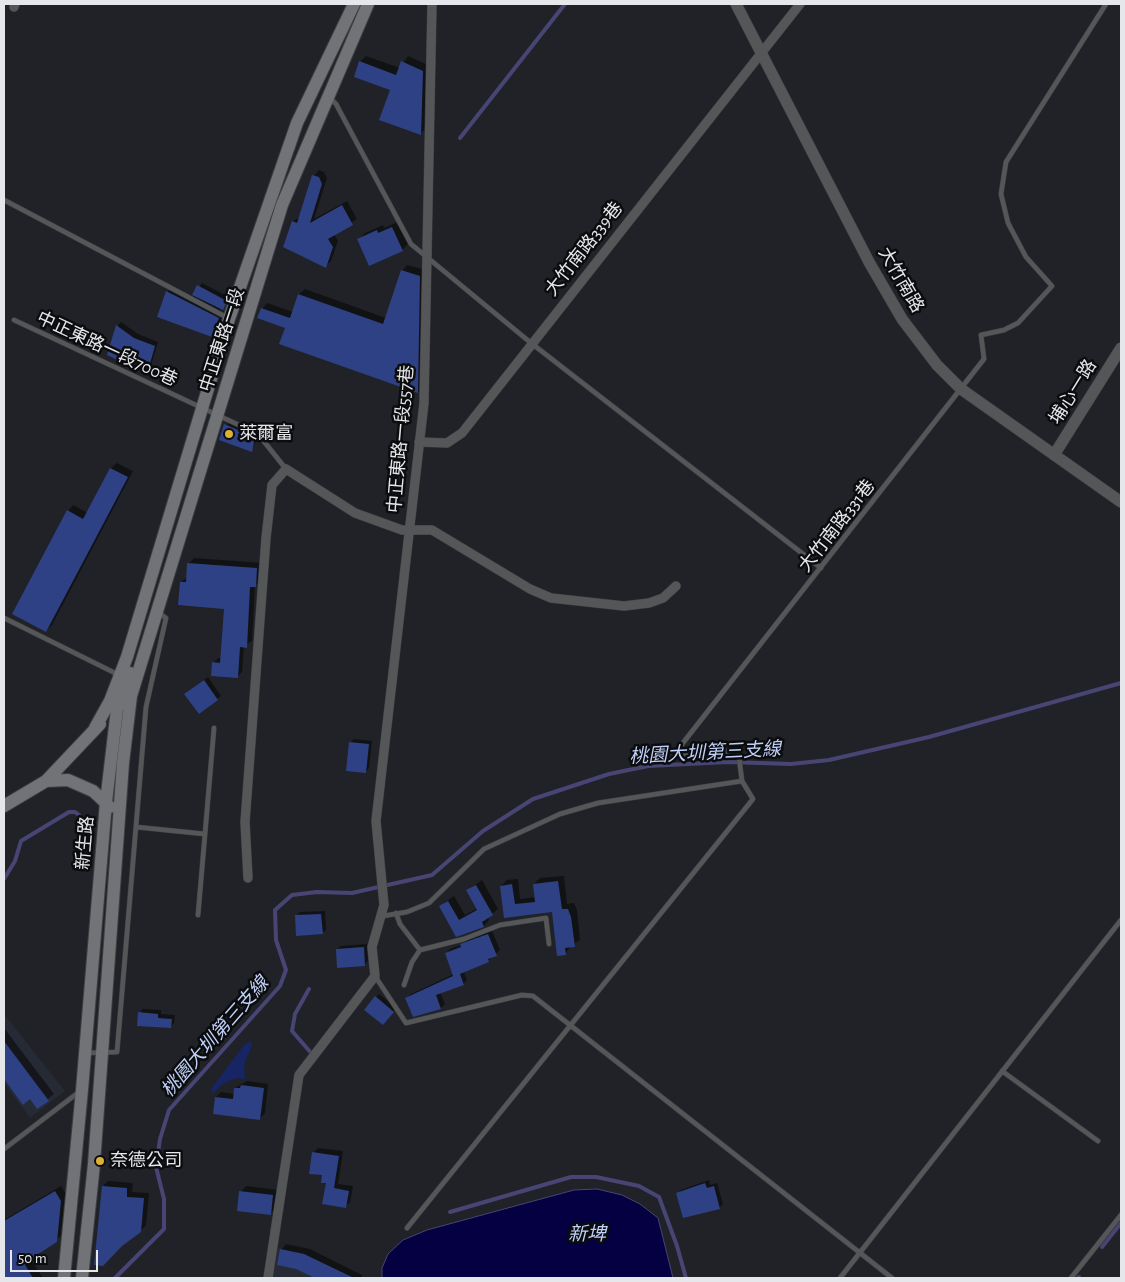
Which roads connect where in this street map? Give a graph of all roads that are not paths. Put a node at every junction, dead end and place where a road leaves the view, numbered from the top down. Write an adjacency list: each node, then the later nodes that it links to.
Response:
1 (354, 4): 11 (main road, 中正東路一段)
2 (368, 4): 8 (main road, 中正東路一段)
3 (432, 4): 10 (street, 中正東路一段557巷)
4 (736, 4): 7 (street, 大竹南路)
5 (800, 4): 7 (street, 大竹南路339巷)
6 (1106, 4): 15 (lane, 大竹南路331巷)
7 (762, 51): 13 (street, 大竹南路339巷); 15 (street, 大竹南路)
8 (327, 95): 10 (lane); 17 (main road, 中正東路一段)
9 (4, 200): 11 (lane)
10 (428, 260): 13 (lane); 18 (street, 中正東路一段557巷)
11 (230, 319): 16 (main road, 中正東路一段)
12 (14, 320): 16 (lane, 中正東路一段700巷)
13 (531, 342): 18 (street, 大竹南路339巷); 23 (lane)
14 (1121, 348): 19 (street, 埔心一路)
15 (961, 388): 19 (street, 大竹南路); 23 (lane, 大竹南路331巷)
16 (202, 408): 17 (lane, 中正東路一段700巷); 25 (main road, 中正東路一段)
17 (216, 415): 20 (lane, 中正東路一段700巷); 26 (main road, 中正東路一段)
18 (420, 442): 22 (street, 中正東路一段557巷)
19 (1054, 455): 21 (street, 大竹南路)
20 (286, 470): 22 (street); 40 (street)
21 (1121, 502)
22 (409, 529): 24 (street); 43 (street, 中正東路一段557巷)
23 (821, 568): 34 (lane, 大竹南路331巷)
24 (676, 586)
25 (143, 606): 28 (main road, 中正東路一段); 30 (main road, 中正東路一段)
26 (156, 611): 29 (main road, 中正東路一段); 38 (lane)
27 (4, 618): 28 (lane)
28 (120, 676): 31 (main road, 中正東路一段)
29 (131, 696): 30 (main road, 中正東路一段); 37 (main road, 中正東路一段)
30 (117, 708): 31 (main road, 中正東路一段); 35 (main road, 中正東路一段)
31 (94, 728): 33 (main road, 中正東路一段)
32 (214, 728): 39 (lane)
33 (46, 781): 35 (main road); 36 (main road)
34 (742, 781): 41 (lane); 49 (lane)
35 (106, 802): 37 (main road, 新生路); 50 (main road, 新生路)
36 (4, 806)
37 (119, 816): 51 (main road, 新生路)
38 (136, 827): 39 (lane); 51 (lane)
39 (205, 834): 42 (lane)
40 (248, 878)
41 (396, 913): 43 (lane); 46 (lane)
42 (198, 915)
43 (383, 916): 47 (street, 中正東路一段557巷)
44 (1121, 920): 52 (lane)
45 (549, 944): 46 (lane)
46 (420, 950): 48 (lane)
47 (375, 976): 49 (lane); 61 (street)
48 (404, 985)
49 (572, 1026): 57 (lane); 58 (lane)
50 (85, 1053): 51 (lane); 53 (main road, 新生路)
51 (101, 1054): 60 (main road, 新生路)
52 (1002, 1071): 54 (lane); 58 (lane)
53 (82, 1090): 55 (lane); 59 (main road, 新生路)
54 (1098, 1141)
55 (4, 1149)
56 (1121, 1215): 64 (lane)
57 (407, 1228)
58 (860, 1254): 62 (lane); 63 (lane)
59 (64, 1278)
60 (82, 1278)
61 (268, 1278)
62 (840, 1278)
63 (892, 1278)
64 (1071, 1278)

